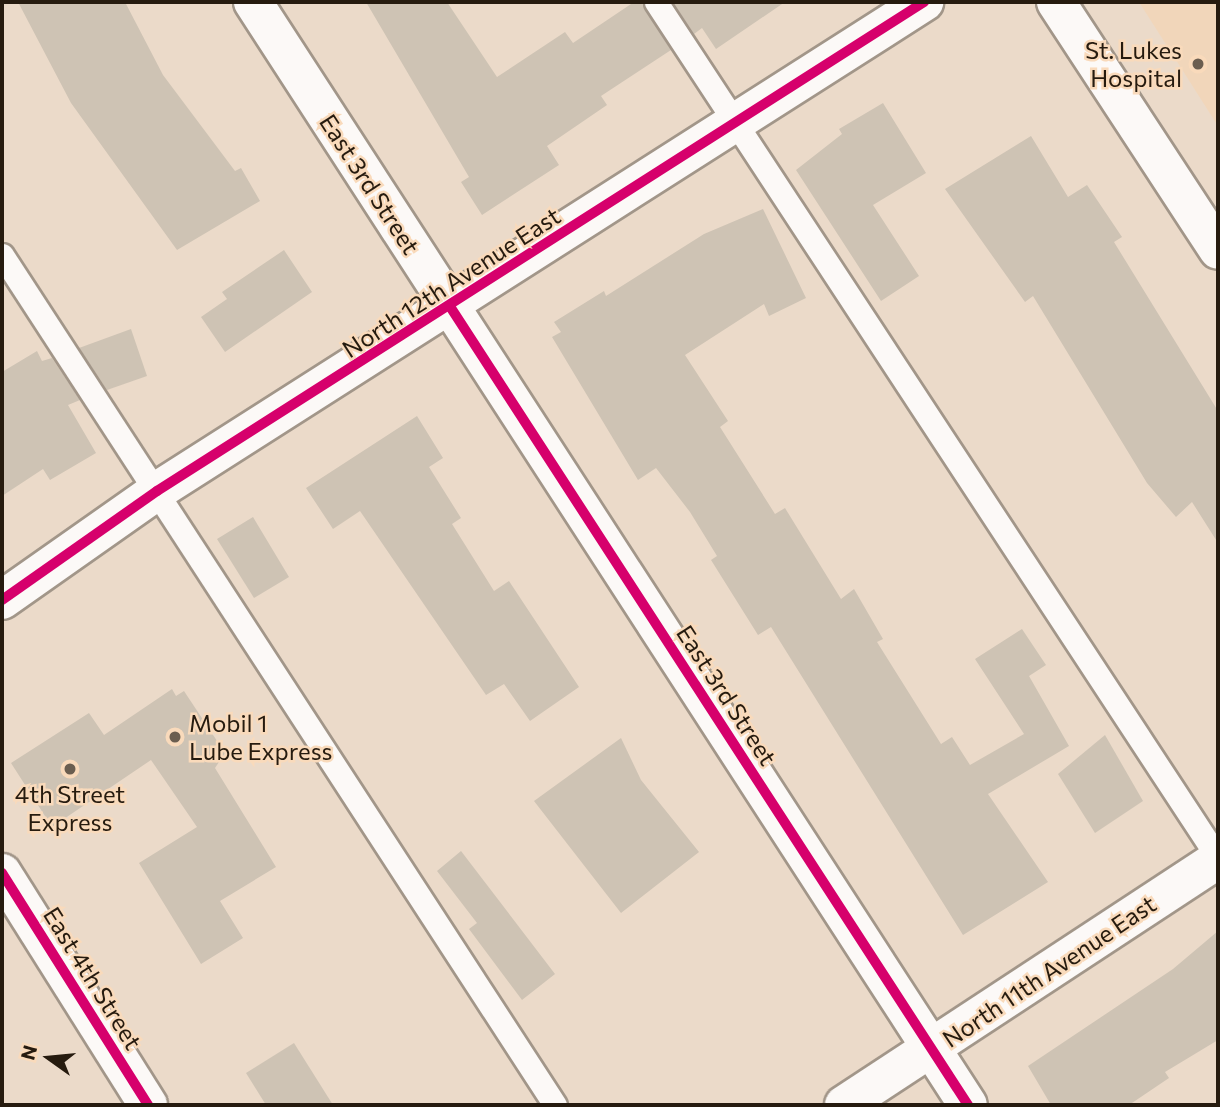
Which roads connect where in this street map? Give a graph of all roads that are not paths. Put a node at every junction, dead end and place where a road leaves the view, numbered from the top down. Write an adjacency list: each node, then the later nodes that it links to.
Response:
1 (253, 2): 8 (street, East 3rd Street)
2 (656, 2): 5 (lane)
3 (924, 2): 5 (street, North 12th Avenue East)
4 (1056, 2): 6 (street)
5 (737, 123): 8 (street, North 12th Avenue East); 11 (lane)
6 (1218, 250)
7 (2, 255): 9 (lane)
8 (451, 308): 9 (street, North 12th Avenue East); 13 (street, East 3rd Street)
9 (157, 491): 10 (street, North 12th Avenue East); 15 (lane)
10 (2, 600)
11 (1218, 858): 13 (street, North 11th Avenue East)
12 (2, 873): 14 (street, East 4th Street)
13 (932, 1049): 16 (street, North 11th Avenue East); 17 (street, East 3rd Street)
14 (148, 1105)
15 (555, 1105)
16 (844, 1105)
17 (968, 1105)

